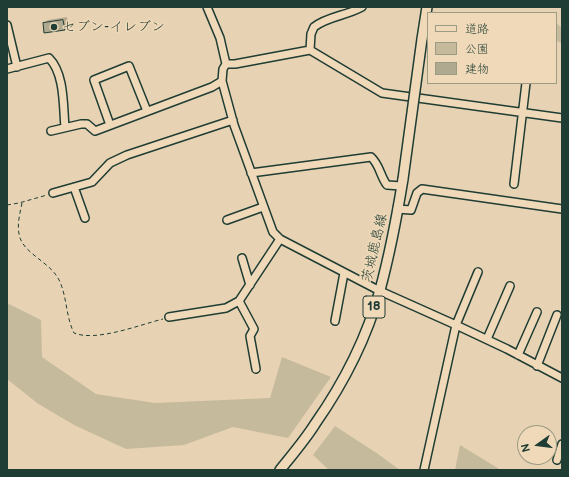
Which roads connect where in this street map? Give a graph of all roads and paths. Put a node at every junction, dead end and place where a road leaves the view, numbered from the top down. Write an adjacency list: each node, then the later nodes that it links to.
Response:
1 (207, 7): 6 (street)
2 (362, 7): 5 (street)
3 (427, 7): 19 (main road, 茨城鹿島線 / 18, bridge)
4 (7, 25): 7 (street)
5 (310, 50): 6 (street); 12 (street)
6 (226, 64): 9 (street)
7 (17, 67): 8 (street); 16 (street)
8 (7, 69)
9 (222, 81): 11 (street); 14 (street)
10 (526, 84): 12 (street)
11 (147, 111): 15 (street); 15 (street)
12 (522, 113): 13 (street); 20 (street)
13 (562, 118)
14 (233, 120): 18 (street); 21 (street)
15 (110, 125): 16 (street)
16 (65, 128): 17 (street)
17 (51, 131)
18 (251, 173): 19 (street); 25 (street)
19 (402, 182): 26 (main road, 茨城鹿島線 / 18)
20 (514, 184)
21 (74, 187): 22 (street); 28 (street)
22 (53, 194): 23 (path)
23 (22, 203): 24 (path); 40 (path)
24 (7, 205)
25 (263, 207): 29 (street); 30 (street)
26 (398, 209): 27 (street); 36 (main road, 茨城鹿島線 / 18)
27 (562, 209)
28 (84, 218)
29 (227, 220)
30 (280, 239): 33 (street); 34 (street)
31 (242, 258): 34 (street)
32 (478, 272): 42 (street)
33 (344, 273): 36 (street); 41 (street)
34 (250, 284): 37 (street)
35 (510, 286): 43 (street)
36 (380, 291): 42 (street); 50 (main road, 茨城鹿島線 / 18)
37 (239, 301): 40 (street); 46 (street)
38 (537, 312): 44 (street)
39 (557, 315): 45 (street)
40 (169, 317)
41 (335, 321)
42 (456, 325): 43 (street); 51 (street)
43 (487, 339): 44 (street)
44 (518, 355): 45 (street)
45 (537, 366): 47 (street)
46 (256, 369)
47 (562, 378)
48 (562, 444): 49 (street)
49 (557, 460)
50 (280, 470)
51 (424, 470)

